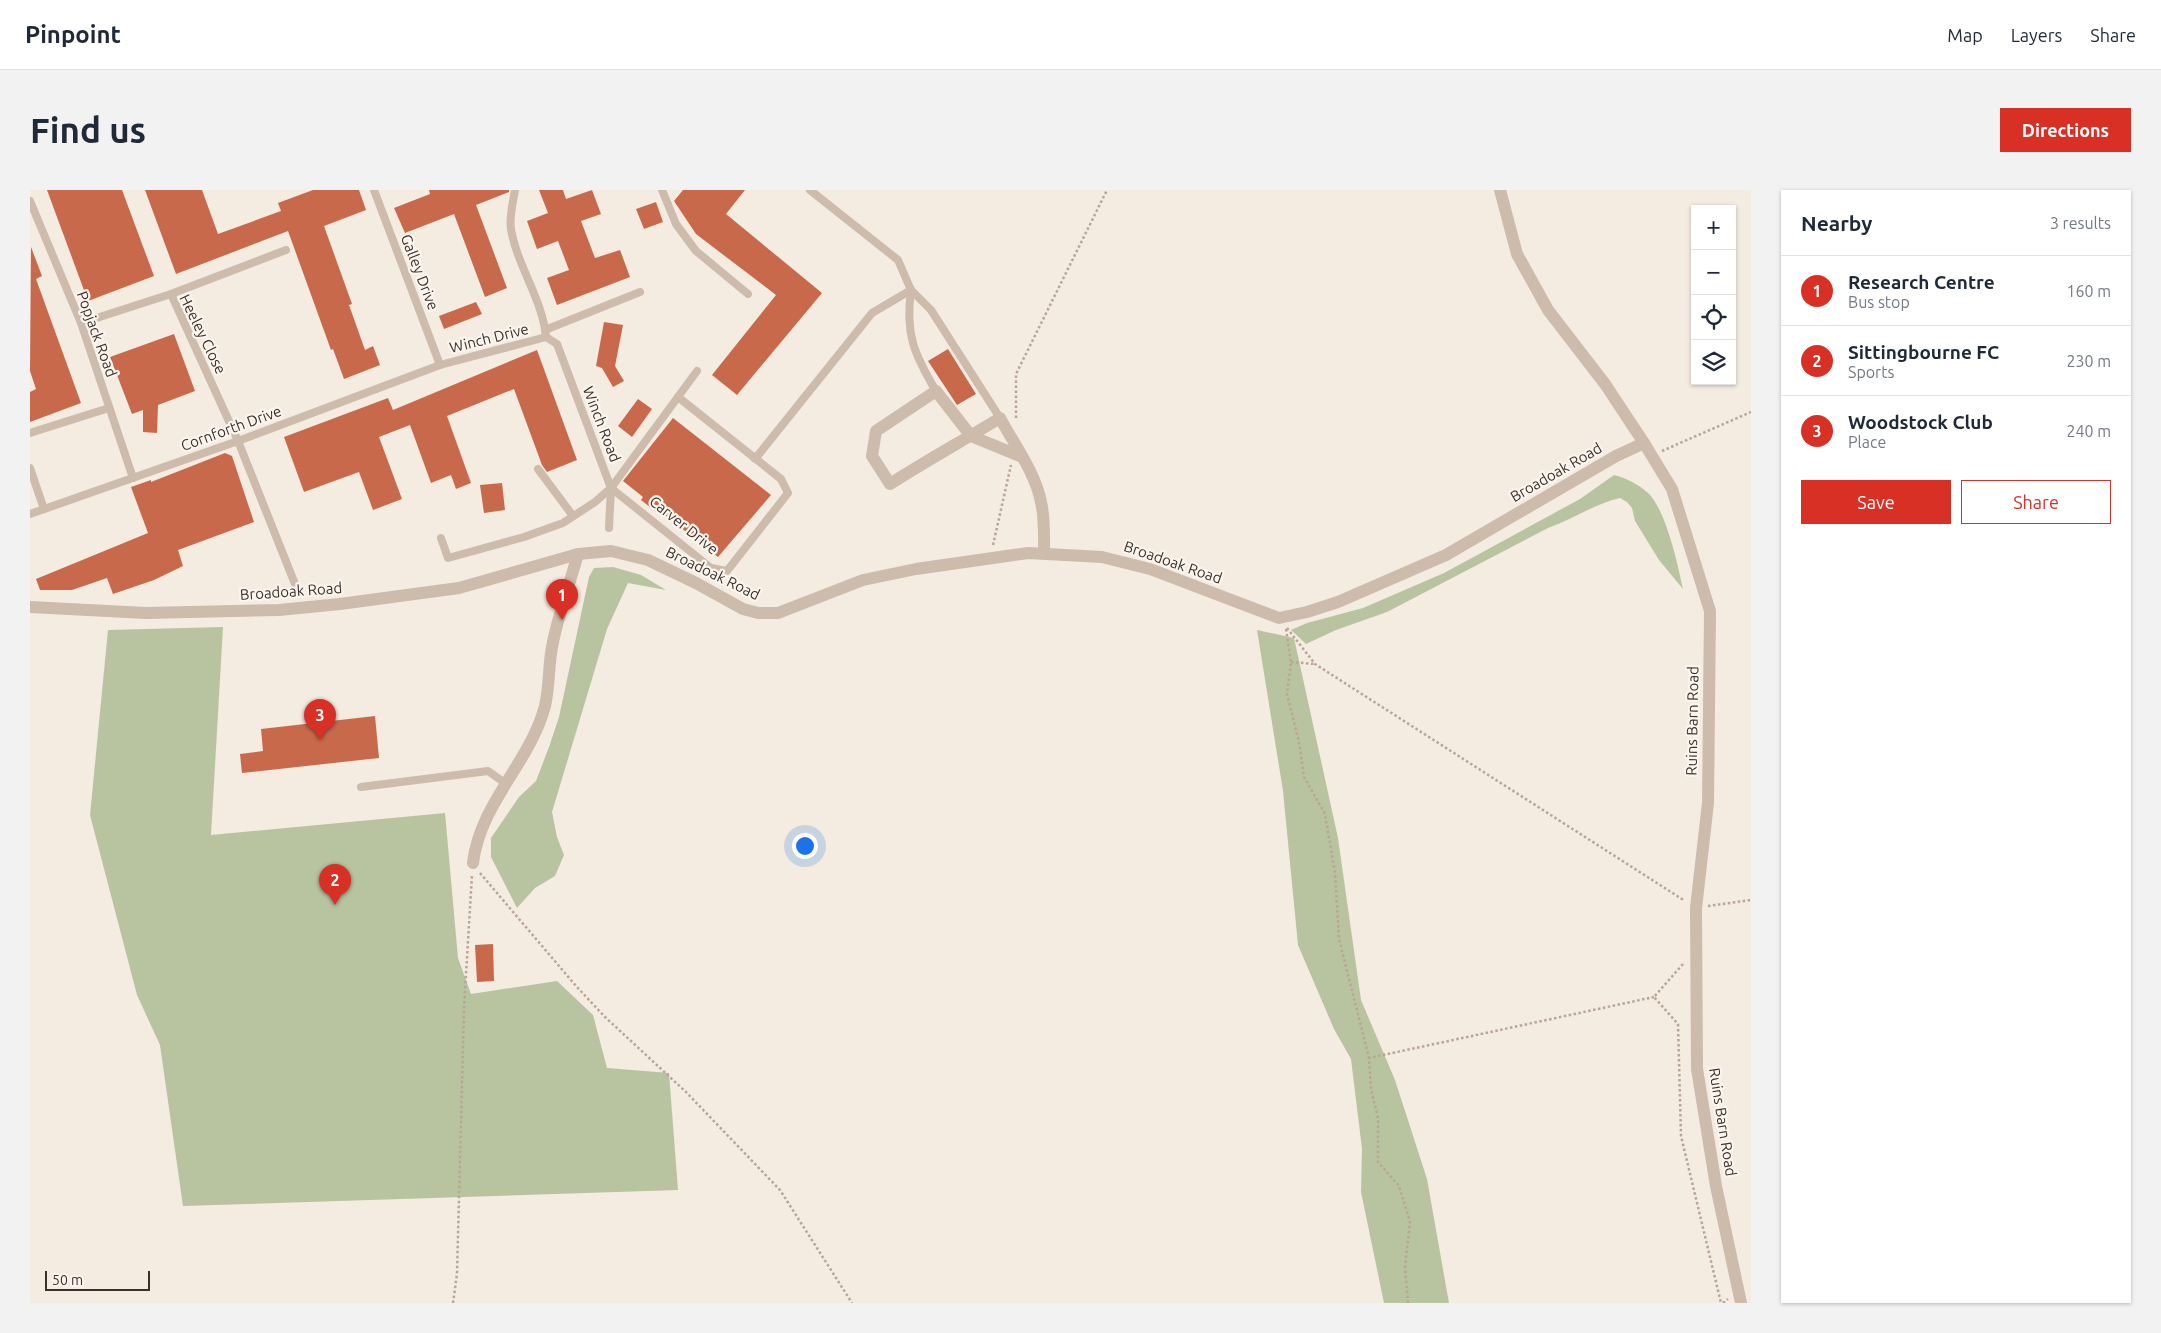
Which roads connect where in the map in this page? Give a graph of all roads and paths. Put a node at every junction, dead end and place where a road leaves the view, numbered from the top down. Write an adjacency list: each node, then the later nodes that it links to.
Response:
1 (374, 190): 15 (lane, Galley Drive)
2 (515, 190): 14 (lane)
3 (662, 190): 12 (lane)
4 (810, 190): 9 (lane)
5 (1107, 190): 26 (path)
6 (1500, 190): 25 (street, Ruins Barn Road)
7 (30, 201): 13 (lane, Popjack Road)
8 (286, 250): 11 (lane)
9 (911, 290): 17 (lane); 21 (lane); 28 (lane)
10 (640, 292): 14 (lane, Winch Drive)
11 (171, 294): 13 (lane, Heeley Close); 24 (lane, Heeley Close)
12 (748, 294)
13 (80, 322): 19 (lane, Popjack Road)
14 (545, 334): 15 (lane, Winch Drive); 32 (lane, Winch Road)
15 (440, 364): 24 (lane, Cornforth Drive)
16 (697, 371): 18 (lane)
17 (936, 391): 23 (street); 23 (street)
18 (678, 397): 28 (lane, Carver Drive); 32 (lane)
19 (109, 408): 22 (lane); 31 (lane, Popjack Road)
20 (1751, 412): 27 (path)
21 (1000, 418): 23 (street); 26 (street)
22 (30, 434)
23 (971, 436): 26 (street)
24 (238, 441): 31 (lane, Cornforth Drive); 41 (lane, Heeley Close)
25 (1644, 443): 27 (street, Ruins Barn Road); 43 (street, Broadoak Road)
26 (1017, 452): 38 (street); 40 (path)
27 (1652, 456): 50 (street, Ruins Barn Road)
28 (755, 459): 32 (lane, Carver Drive)
29 (30, 468): 33 (lane)
30 (538, 469): 35 (lane)
31 (133, 478): 33 (lane, Cornforth Drive)
32 (611, 488): 35 (lane); 36 (lane, Winch Road)
33 (44, 509): 34 (lane, Cornforth Drive)
34 (30, 514)
35 (573, 516): 37 (lane)
36 (609, 528)
37 (441, 538)
38 (1044, 553): 40 (street, Broadoak Road); 43 (street, Broadoak Road)
39 (578, 554): 40 (street, Broadoak Road); 42 (street, Broadoak Road); 46 (street)
40 (990, 558)
41 (297, 589)
42 (30, 607)
43 (1282, 623): 44 (path); 45 (path)
44 (1291, 662): 45 (path); 52 (path)
45 (1314, 664): 50 (path)
46 (505, 783): 47 (lane); 48 (street)
47 (361, 786)
48 (473, 863): 53 (path); 54 (path)
49 (1751, 900): 50 (path)
50 (1696, 908): 56 (street, Ruins Barn Road)
51 (1654, 997): 52 (path)
52 (1369, 1058): 55 (path)
53 (453, 1303)
54 (852, 1303)
55 (1408, 1303)
56 (1741, 1303)

